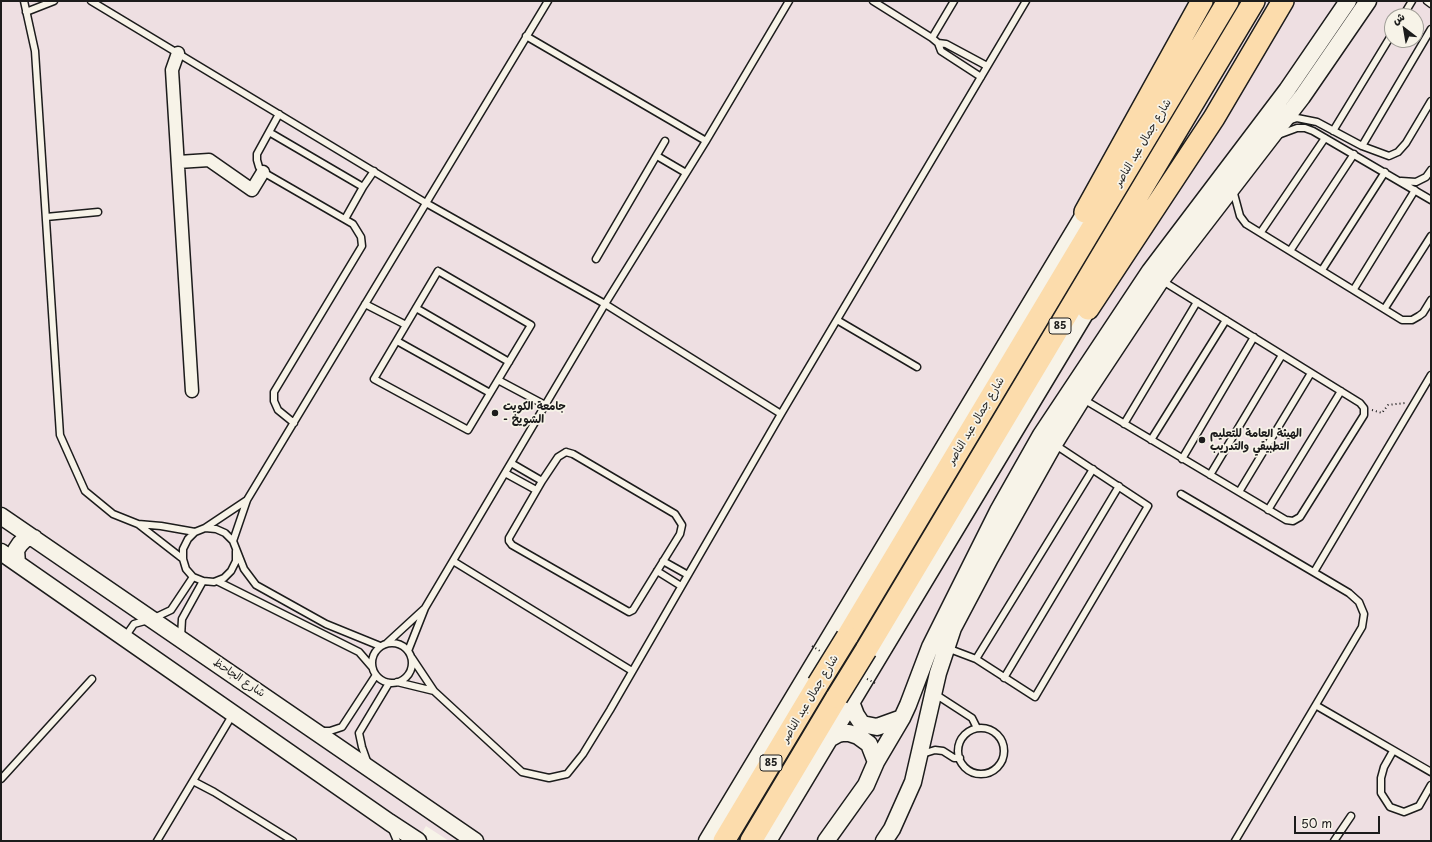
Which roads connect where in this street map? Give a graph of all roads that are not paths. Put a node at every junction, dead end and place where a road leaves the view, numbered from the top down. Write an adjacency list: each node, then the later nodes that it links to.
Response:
1 (24, 1): 19 (lane)
2 (54, 1): 19 (lane)
3 (91, 1): 25 (lane)
4 (548, 1): 21 (lane)
5 (789, 1): 36 (lane)
6 (873, 1): 22 (lane)
7 (954, 1): 22 (lane)
8 (1026, 1): 26 (lane)
9 (1202, 1): 53 (highway)
10 (1213, 1): 53 (street)
11 (1228, 1): 167 (highway, شارع جمال عبد الناصر / 85, bridge)
12 (1254, 1): 168 (highway, شارع جمال عبد الناصر / 85, bridge)
13 (1273, 1): 71 (street)
14 (1283, 1): 71 (highway)
15 (1348, 1): 56 (street)
16 (1368, 1): 30 (street)
17 (1427, 1): 18 (lane)
18 (1431, 4)
19 (26, 12): 54 (lane)
20 (1431, 29): 37 (lane)
21 (526, 36): 36 (lane); 51 (lane)
22 (932, 38): 23 (lane)
23 (938, 43): 26 (lane); 27 (lane)
24 (1384, 47): 31 (lane)
25 (178, 53): 29 (lane); 40 (street)
26 (987, 66): 27 (lane)
27 (981, 76): 72 (lane)
28 (1431, 101): 37 (lane)
29 (279, 114): 32 (lane); 42 (lane)
30 (1283, 123): 31 (lane); 33 (street)
31 (1334, 131): 37 (lane)
32 (269, 132): 43 (lane); 47 (lane)
33 (1272, 138): 34 (lane); 48 (street)
34 (1325, 138): 38 (lane); 57 (lane)
35 (665, 141): 39 (lane)
36 (706, 141): 45 (lane)
37 (1362, 146)
38 (1354, 154): 44 (lane); 59 (lane)
39 (656, 156): 45 (lane); 60 (lane)
40 (178, 162): 43 (street); 83 (street)
41 (1431, 170): 46 (lane)
42 (374, 171): 47 (lane); 51 (lane)
43 (263, 172): 55 (lane)
44 (1385, 172): 46 (lane); 62 (lane)
45 (686, 173): 68 (lane)
46 (1400, 181): 49 (lane)
47 (362, 187): 55 (lane)
48 (1233, 187): 56 (street); 57 (lane)
49 (1415, 190): 50 (lane); 64 (lane)
50 (1431, 200)
51 (426, 203): 67 (lane); 68 (lane)
52 (98, 212): 54 (lane)
53 (1085, 212): 166 (street)
54 (46, 217): 106 (lane)
55 (345, 219): 89 (lane)
56 (1191, 229): 61 (street)
57 (1261, 232): 59 (lane)
58 (1431, 236): 70 (lane)
59 (1290, 251): 62 (lane)
60 (596, 259)
61 (1168, 260): 63 (street); 146 (street)
62 (1322, 270): 64 (lane)
63 (1162, 280): 66 (lane); 86 (street)
64 (1354, 289): 70 (lane)
65 (1431, 300): 70 (lane)
66 (1197, 302): 73 (lane); 90 (lane)
67 (365, 304): 74 (lane); 89 (lane)
68 (605, 304): 87 (lane); 88 (lane)
69 (416, 308): 74 (lane); 78 (lane); 78 (lane)
70 (1385, 308)
71 (1088, 310): 143 (street)
72 (837, 320): 79 (lane); 88 (lane)
73 (1226, 320): 75 (lane); 91 (lane)
74 (406, 325): 76 (lane)
75 (1254, 337): 77 (lane); 93 (lane)
76 (397, 341): 85 (lane); 85 (lane)
77 (1282, 355): 80 (lane); 97 (lane)
78 (509, 362): 82 (lane)
79 (917, 368)
80 (1311, 373): 84 (lane); 101 (lane)
81 (1431, 375): 118 (lane)
82 (498, 380): 85 (lane); 87 (lane)
83 (192, 391)
84 (1341, 391): 104 (lane); 104 (lane)
85 (490, 393)
86 (1082, 399): 90 (lane); 92 (street)
87 (545, 405): 94 (lane)
88 (781, 414): 119 (lane)
89 (294, 423): 103 (lane)
90 (1124, 424): 91 (lane)
91 (1152, 440): 93 (lane)
92 (1054, 444): 95 (lane); 130 (street)
93 (1182, 459): 97 (lane)
94 (511, 463): 96 (lane); 98 (lane)
95 (1093, 469): 99 (lane); 133 (lane)
96 (505, 473): 100 (lane); 114 (lane)
97 (1210, 475): 101 (lane)
98 (542, 481): 100 (lane); 115 (lane)
99 (1119, 486): 137 (lane); 137 (lane)
100 (536, 490): 117 (lane)
101 (1239, 492): 104 (lane)
102 (1181, 494): 118 (lane)
103 (247, 500): 107 (lane); 110 (lane)
104 (1268, 510)
105 (1, 516): 109 (street, شارع الجاحظ)
106 (138, 524): 108 (lane); 113 (lane)
107 (205, 528): 108 (lane); 110 (lane)
108 (195, 532): 113 (lane)
109 (34, 538): 116 (street); 125 (street, شارع الجاحظ)
110 (233, 541): 111 (lane)
111 (236, 551): 122 (lane); 129 (lane)
112 (1, 552): 116 (street)
113 (183, 559): 120 (lane)
114 (453, 561): 124 (lane); 135 (lane)
115 (663, 561): 117 (lane); 119 (lane)
116 (17, 563): 126 (street)
117 (657, 571): 123 (lane)
118 (1314, 572): 144 (lane)
119 (688, 575): 123 (lane)
120 (194, 577): 121 (lane); 125 (lane)
121 (203, 581): 122 (lane); 127 (lane)
122 (217, 581): 134 (lane)
123 (682, 586): 135 (lane)
124 (425, 608): 128 (lane); 131 (lane)
125 (152, 619): 126 (lane); 127 (street, شارع الجاحظ)
126 (125, 637): 145 (street)
127 (181, 638): 148 (street, شارع الجاحظ)
128 (387, 643): 129 (lane); 131 (lane)
129 (380, 646): 134 (lane)
130 (946, 647): 133 (lane); 142 (street)
131 (408, 651): 132 (lane)
132 (412, 658): 139 (lane); 141 (lane)
133 (976, 659): 137 (lane)
134 (372, 668): 136 (lane)
135 (632, 671): 141 (lane)
136 (376, 675): 140 (lane); 148 (lane)
137 (1004, 678)
138 (92, 679): 156 (lane)
139 (397, 682): 140 (lane); 141 (lane)
140 (389, 683): 154 (lane)
141 (434, 691)
142 (934, 693): 147 (lane); 151 (street)
143 (851, 702): 146 (street); 149 (street)
144 (1317, 706): 150 (lane); 172 (lane)
145 (234, 713): 157 (lane); 160 (street)
146 (902, 718): 153 (street)
147 (977, 728): 152 (lane); 152 (lane)
148 (316, 732): 154 (street, شارع الجاحظ)
149 (830, 739): 153 (street); 169 (street)
150 (1393, 751): 155 (lane); 158 (lane)
151 (920, 755): 152 (lane); 171 (street)
152 (960, 758)
153 (876, 762): 170 (street)
154 (370, 769): 165 (street, شارع الجاحظ)
155 (1431, 772)
156 (1, 779)
157 (193, 781): 161 (lane); 162 (lane)
158 (1431, 785)
159 (1351, 816): 173 (lane)
160 (389, 822): 163 (lane); 164 (street)
161 (157, 841)
162 (293, 841)
163 (397, 841)
164 (418, 841)
165 (475, 841)
166 (707, 841)
167 (724, 841)
168 (751, 841)
169 (768, 841)
170 (826, 841)
171 (884, 841)
172 (1235, 841)
173 (1334, 841)

